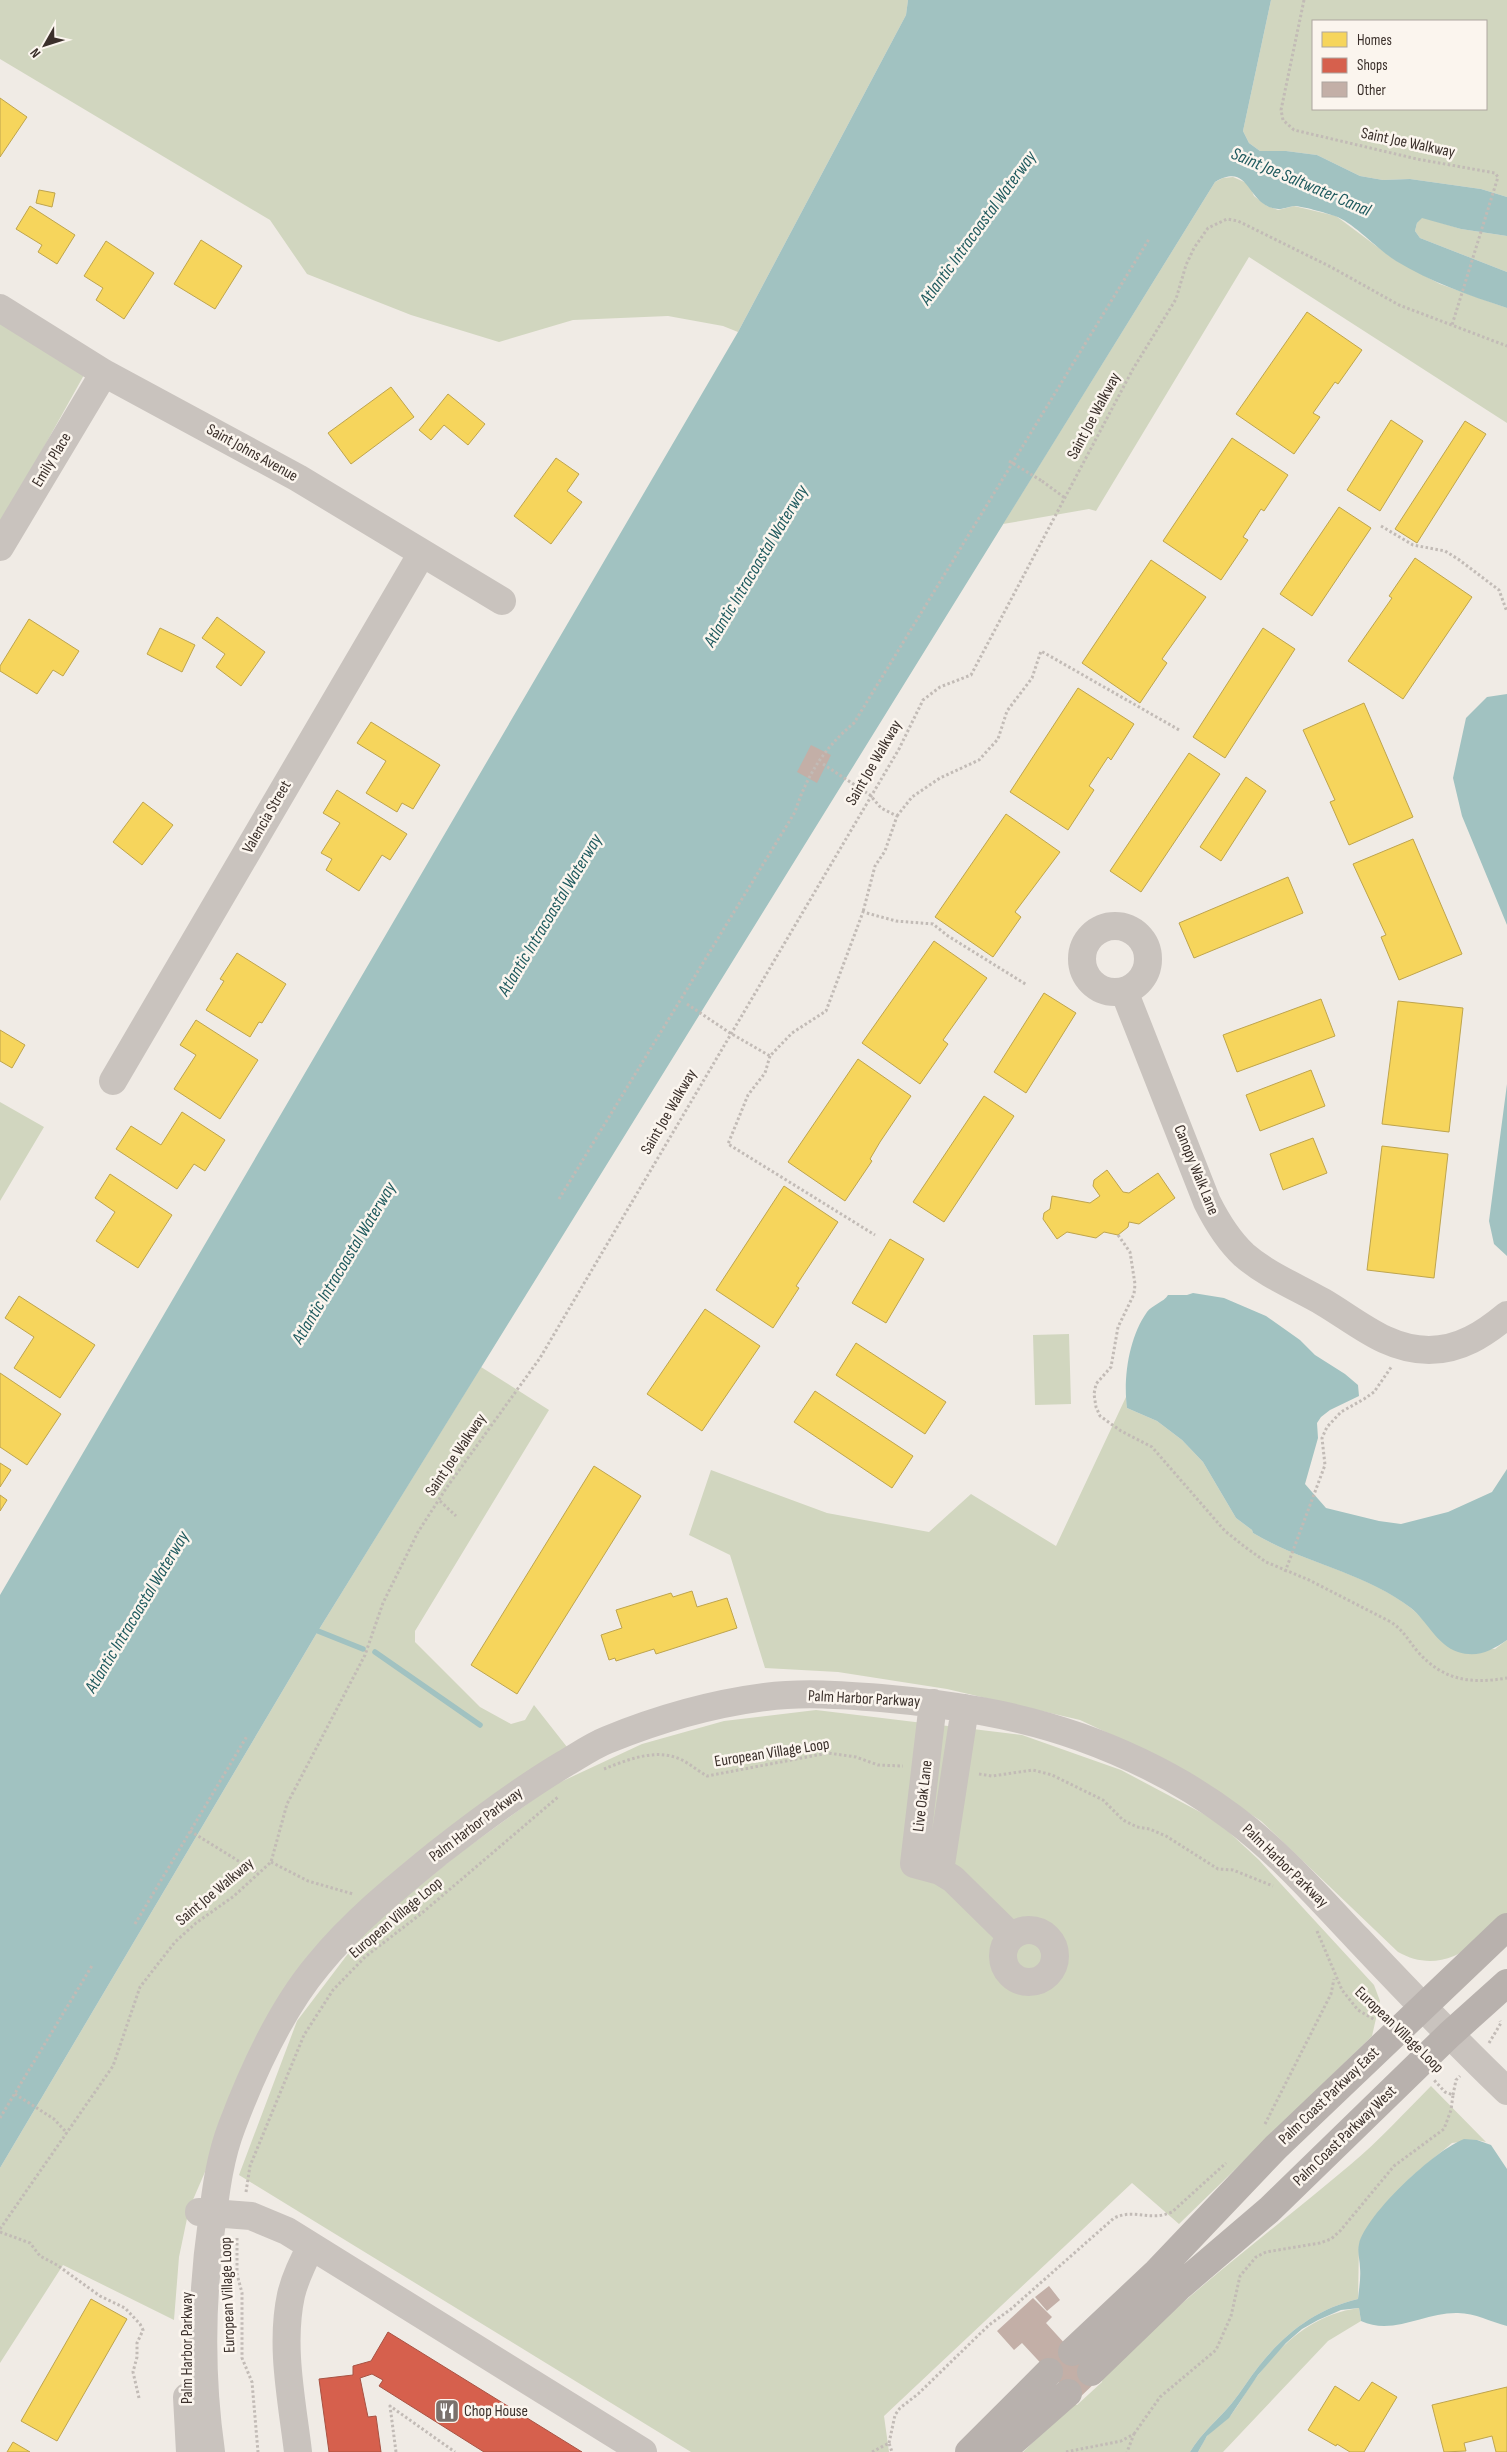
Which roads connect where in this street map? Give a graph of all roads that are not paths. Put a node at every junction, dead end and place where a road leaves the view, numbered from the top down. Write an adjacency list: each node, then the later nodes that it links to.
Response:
1 (0, 308): 2 (street, Saint Johns Avenue)
2 (104, 373): 3 (street, Emily Place); 4 (street, Saint Johns Avenue)
3 (0, 547)
4 (422, 553): 5 (street, Saint Johns Avenue); 7 (street, Valencia Street)
5 (502, 601)
6 (1124, 991): 8 (street, Canopy Walk Lane)
7 (113, 1081)
8 (1507, 1315)
9 (934, 1703): 10 (street, Palm Harbor Parkway); 11 (street, Live Oak Lane); 18 (street, Palm Harbor Parkway)
10 (966, 1708): 11 (street, Live Oak Lane); 15 (street, Palm Harbor Parkway)
11 (940, 1870): 13 (street, Live Oak Lane)
12 (1507, 1927): 15 (main road, Palm Coast Parkway East)
13 (1010, 1935)
14 (1507, 1983): 16 (main road, Palm Coast Parkway West)
15 (1422, 2007): 16 (street, Palm Harbor Parkway); 20 (main road, Palm Coast Parkway East)
16 (1449, 2035): 17 (street, Palm Harbor Parkway); 22 (main road, Palm Coast Parkway West)
17 (1507, 2091)
18 (206, 2212): 19 (street); 24 (street, Palm Harbor Parkway); 25 (street, Palm Harbor Parkway)
19 (311, 2246): 26 (street); 27 (street)
20 (1072, 2352)
21 (1049, 2372): 28 (main road)
22 (1091, 2372)
23 (1068, 2392): 29 (main road)
24 (190, 2452)
25 (211, 2452)
26 (298, 2452)
27 (643, 2452)
28 (969, 2452)
29 (1001, 2452)

